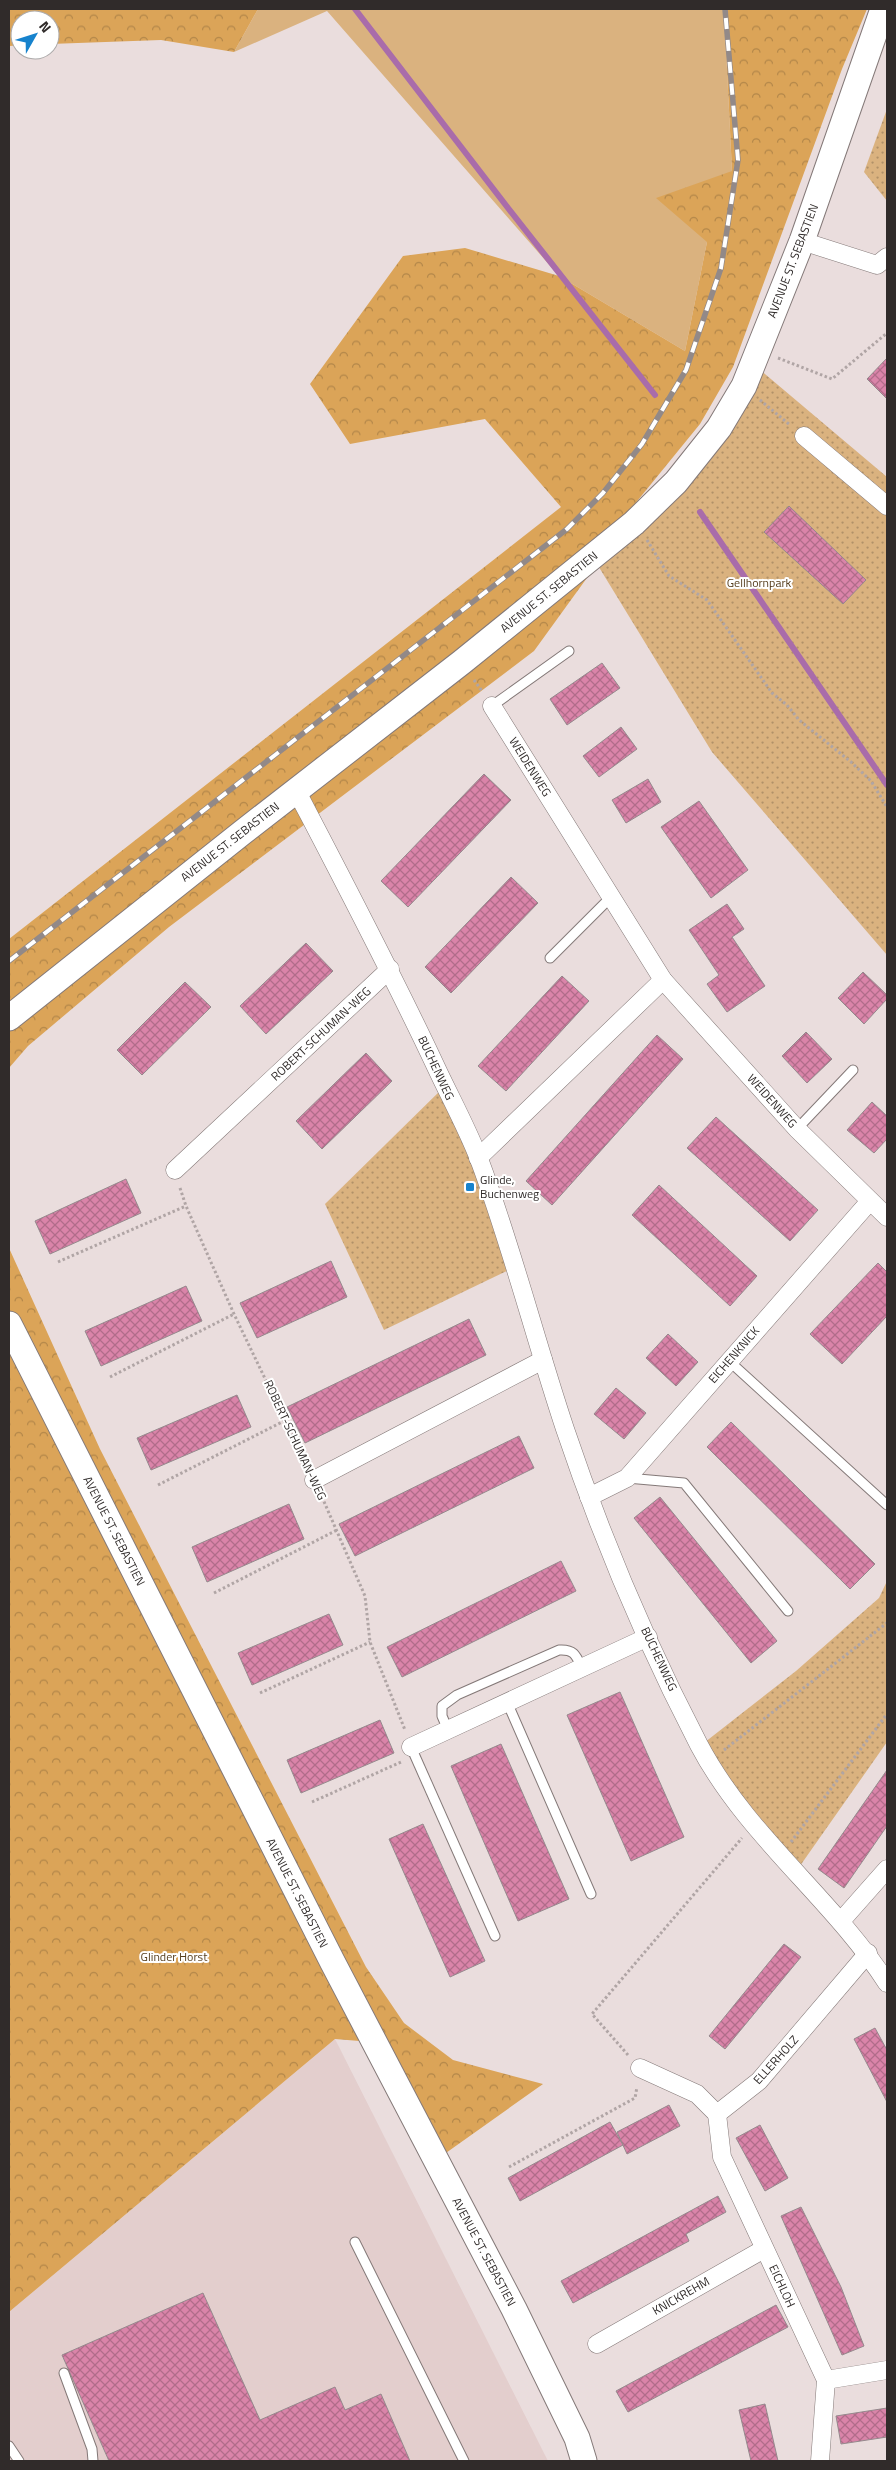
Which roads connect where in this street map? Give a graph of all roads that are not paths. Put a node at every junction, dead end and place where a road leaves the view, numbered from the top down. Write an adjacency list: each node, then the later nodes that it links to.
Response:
1 (883, 9): 2 (main road, AVENUE ST. SEBASTIEN)
2 (802, 241): 3 (street); 8 (main road, AVENUE ST. SEBASTIEN)
3 (887, 257)
4 (804, 436): 5 (street)
5 (887, 506)
6 (569, 651): 7 (lane)
7 (492, 706): 9 (street, WEIDENWEG)
8 (296, 790): 11 (street, BUCHENWEG); 13 (main road, AVENUE ST. SEBASTIEN)
9 (611, 897): 10 (lane); 12 (street, WEIDENWEG)
10 (550, 958)
11 (390, 969): 16 (street, BUCHENWEG); 17 (street, ROBERT-SCHUMAN-WEG)
12 (663, 980): 15 (street, WEIDENWEG); 16 (street)
13 (9, 1018)
14 (852, 1070): 15 (lane)
15 (797, 1129): 18 (street, WEIDENWEG)
16 (478, 1158): 21 (street, BUCHENWEG)
17 (175, 1170)
18 (870, 1201): 19 (street, WEIDENWEG); 22 (street, EICHENKNICK)
19 (887, 1217)
20 (9, 1324): 51 (main road, AVENUE ST. SEBASTIEN)
21 (543, 1360): 24 (street); 25 (street, BUCHENWEG)
22 (729, 1361): 23 (street, EICHENKNICK); 26 (lane)
23 (627, 1478): 25 (street, EICHENKNICK); 27 (lane)
24 (314, 1480)
25 (589, 1497): 28 (street, BUCHENWEG)
26 (887, 1505)
27 (788, 1611)
28 (648, 1637): 29 (street); 35 (street, BUCHENWEG)
29 (582, 1668): 30 (street); 31 (lane)
30 (507, 1702): 31 (street); 34 (lane)
31 (448, 1730): 32 (street)
32 (413, 1751): 36 (lane)
33 (887, 1869): 35 (street)
34 (592, 1894)
35 (841, 1921): 37 (street, BUCHENWEG)
36 (495, 1936)
37 (868, 1953): 38 (street, BUCHENWEG); 40 (street, ELLERHOLZ)
38 (887, 1983)
39 (640, 2068): 40 (street)
40 (717, 2114): 42 (street, EICHLOH)
41 (354, 2242): 50 (lane)
42 (764, 2249): 43 (street, KNICKREHM); 46 (street, EICHLOH)
43 (597, 2344)
44 (887, 2370): 46 (street)
45 (64, 2373): 49 (lane)
46 (826, 2380): 52 (street, EICHLOH)
47 (9, 2446): 48 (lane)
48 (19, 2461)
49 (93, 2461)
50 (464, 2461)
51 (584, 2461)
52 (820, 2461)

